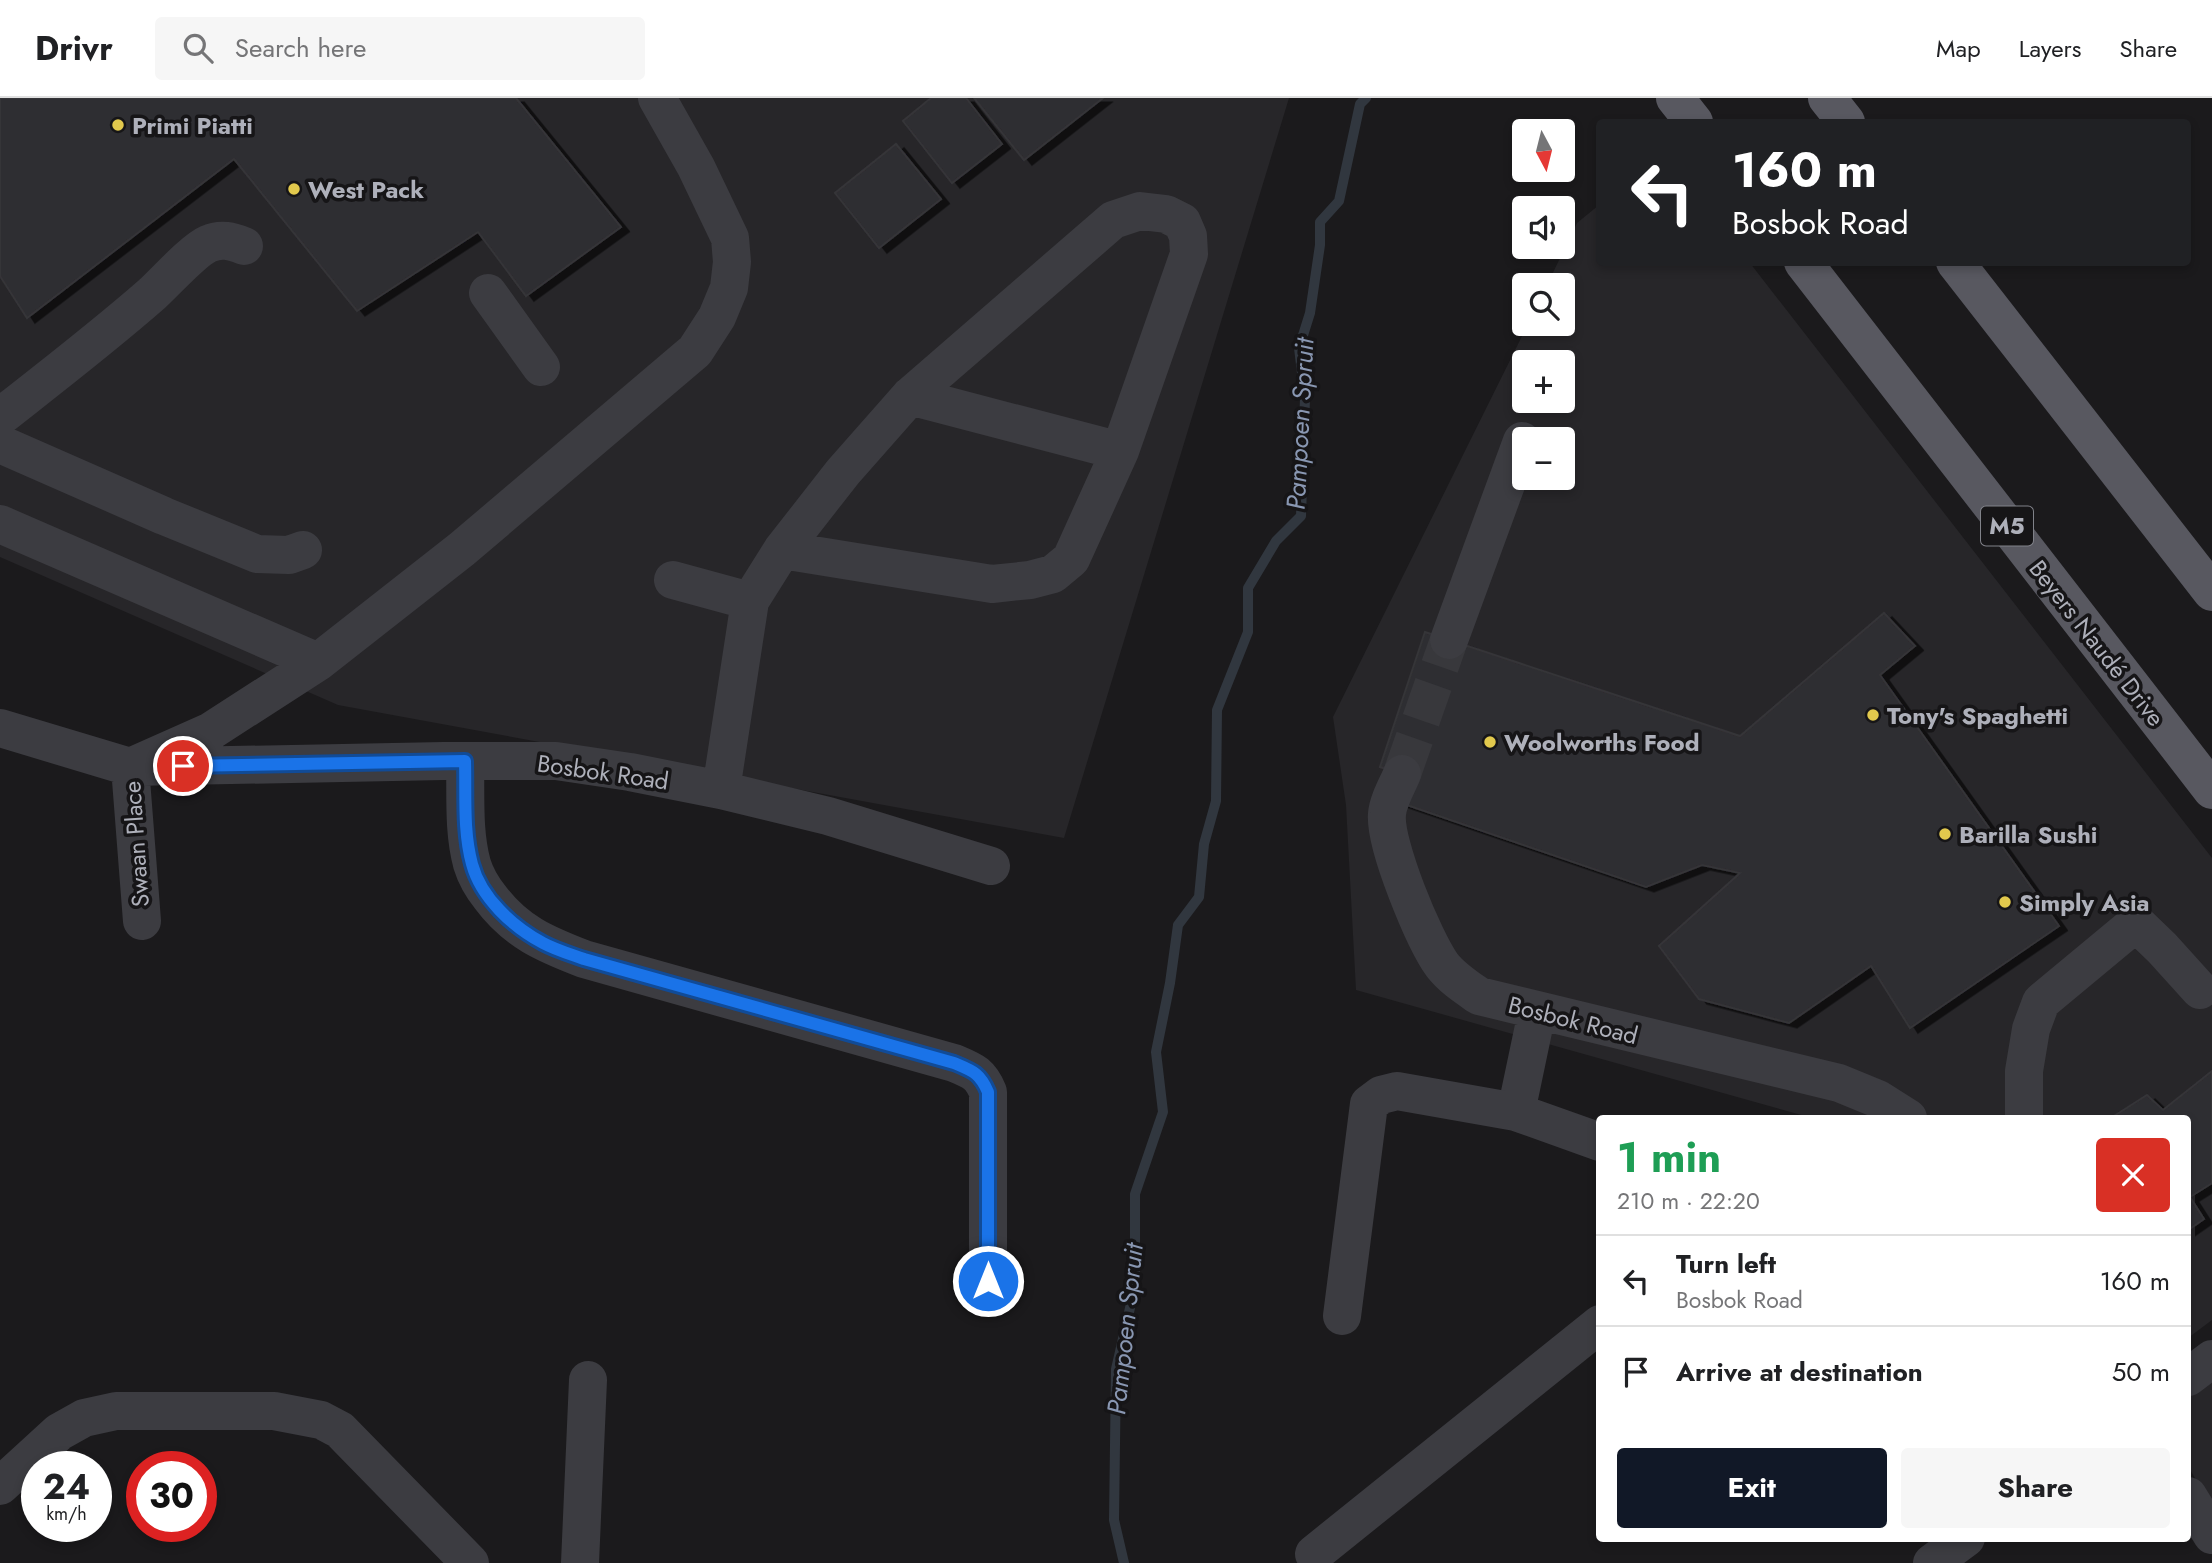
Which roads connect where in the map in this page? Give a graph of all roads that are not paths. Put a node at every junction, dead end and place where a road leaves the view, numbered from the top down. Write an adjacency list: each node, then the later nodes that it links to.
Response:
1 (657, 98): 23 (street)
2 (1675, 98): 4 (main road)
3 (1828, 98): 5 (main road)
4 (1692, 119)
5 (1844, 119)
6 (244, 246): 12 (street)
7 (1806, 266): 29 (main road, Beyers Naudé Drive / M5)
8 (1958, 266): 20 (main road)
9 (488, 293): 10 (street)
10 (541, 368)
11 (910, 396): 14 (street); 14 (street); 17 (street)
12 (0, 417)
13 (0, 444): 18 (street)
14 (1120, 451): 17 (street)
15 (1512, 467): 22 (street)
16 (0, 524): 23 (street)
17 (782, 550): 21 (street)
18 (303, 551)
19 (673, 580): 21 (street)
20 (2212, 592)
21 (750, 601): 28 (street)
22 (1449, 640)
23 (318, 662): 26 (street)
24 (0, 728): 26 (street, Bosbok Road)
25 (465, 761): 26 (street, Bosbok Road); 28 (street, Bosbok Road); 38 (street)
26 (130, 766): 31 (street, Swaan Place)
27 (1402, 774): 33 (street, Bosbok Road)
28 (721, 790): 30 (street, Bosbok Road)
29 (2212, 790)
30 (991, 866)
31 (142, 921)
32 (2200, 990): 36 (street)
33 (1537, 1012): 34 (street); 35 (street, Bosbok Road)
34 (1516, 1112): 37 (street); 39 (street)
35 (1903, 1115)
36 (2024, 1115)
37 (1596, 1141)
38 (988, 1281)
39 (1342, 1316)
40 (1596, 1327): 48 (street)
41 (2212, 1359): 42 (street)
42 (2191, 1375)
43 (588, 1380): 50 (street)
44 (2, 1478): 49 (street)
45 (2191, 1501): 46 (street)
46 (2212, 1535)
47 (1961, 1542): 51 (street)
48 (1314, 1554)
49 (470, 1563)
50 (580, 1563)
51 (1932, 1563)

